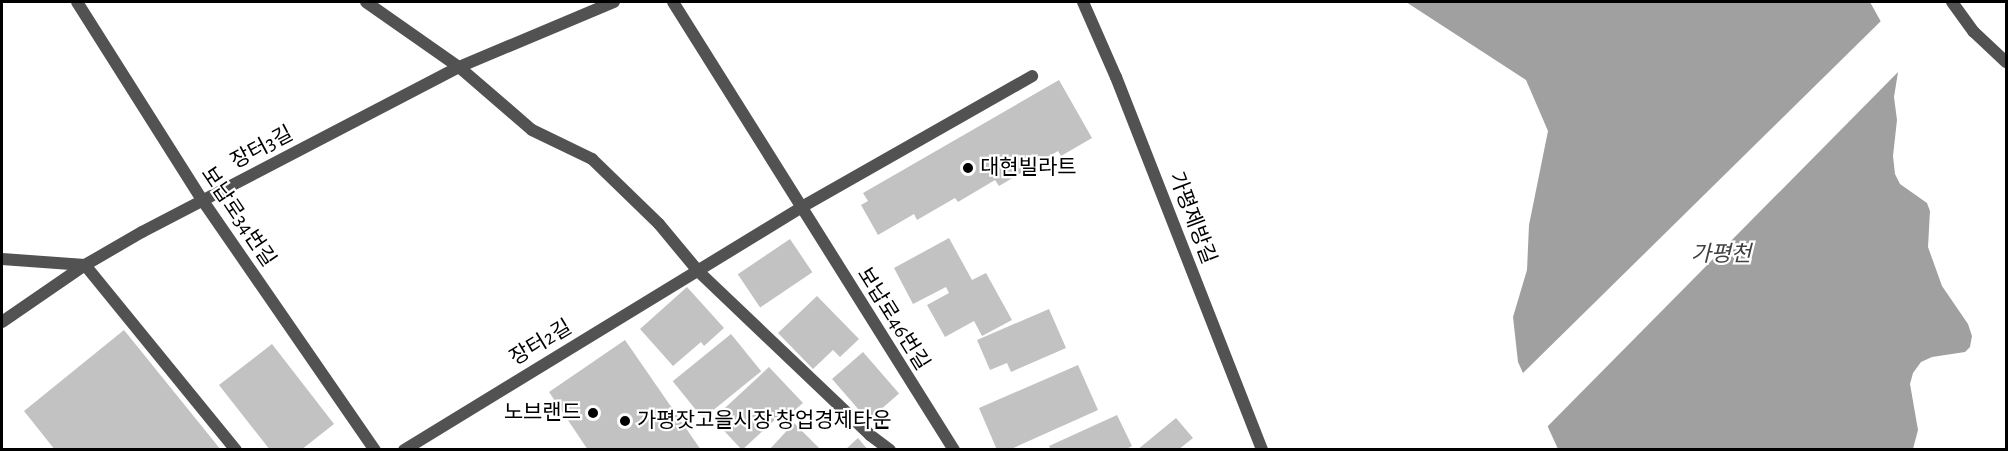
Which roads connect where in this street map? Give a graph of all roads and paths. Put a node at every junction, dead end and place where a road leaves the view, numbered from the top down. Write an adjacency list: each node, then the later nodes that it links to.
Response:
1 (77, 2): 10 (street, 보납로34번길)
2 (366, 2): 8 (street)
3 (614, 2): 8 (street, 장터3길)
4 (672, 2): 11 (street, 보납로46번길)
5 (1083, 2): 21 (street, 가평제방길)
6 (1952, 2): 7 (street)
7 (2007, 62)
8 (459, 67): 10 (street, 장터3길); 14 (street)
9 (1032, 76): 11 (street)
10 (203, 201): 13 (street, 장터3길); 17 (street, 보납로34번길)
11 (800, 208): 14 (street, 장터2길); 20 (street, 보납로46번길)
12 (2, 259): 13 (street)
13 (85, 264): 15 (street, 장터3길); 16 (street)
14 (698, 271): 18 (street, 장터2길); 19 (street)
15 (2, 322)
16 (236, 450)
17 (375, 450)
18 (404, 450)
19 (890, 450)
20 (954, 450)
21 (1262, 450)

